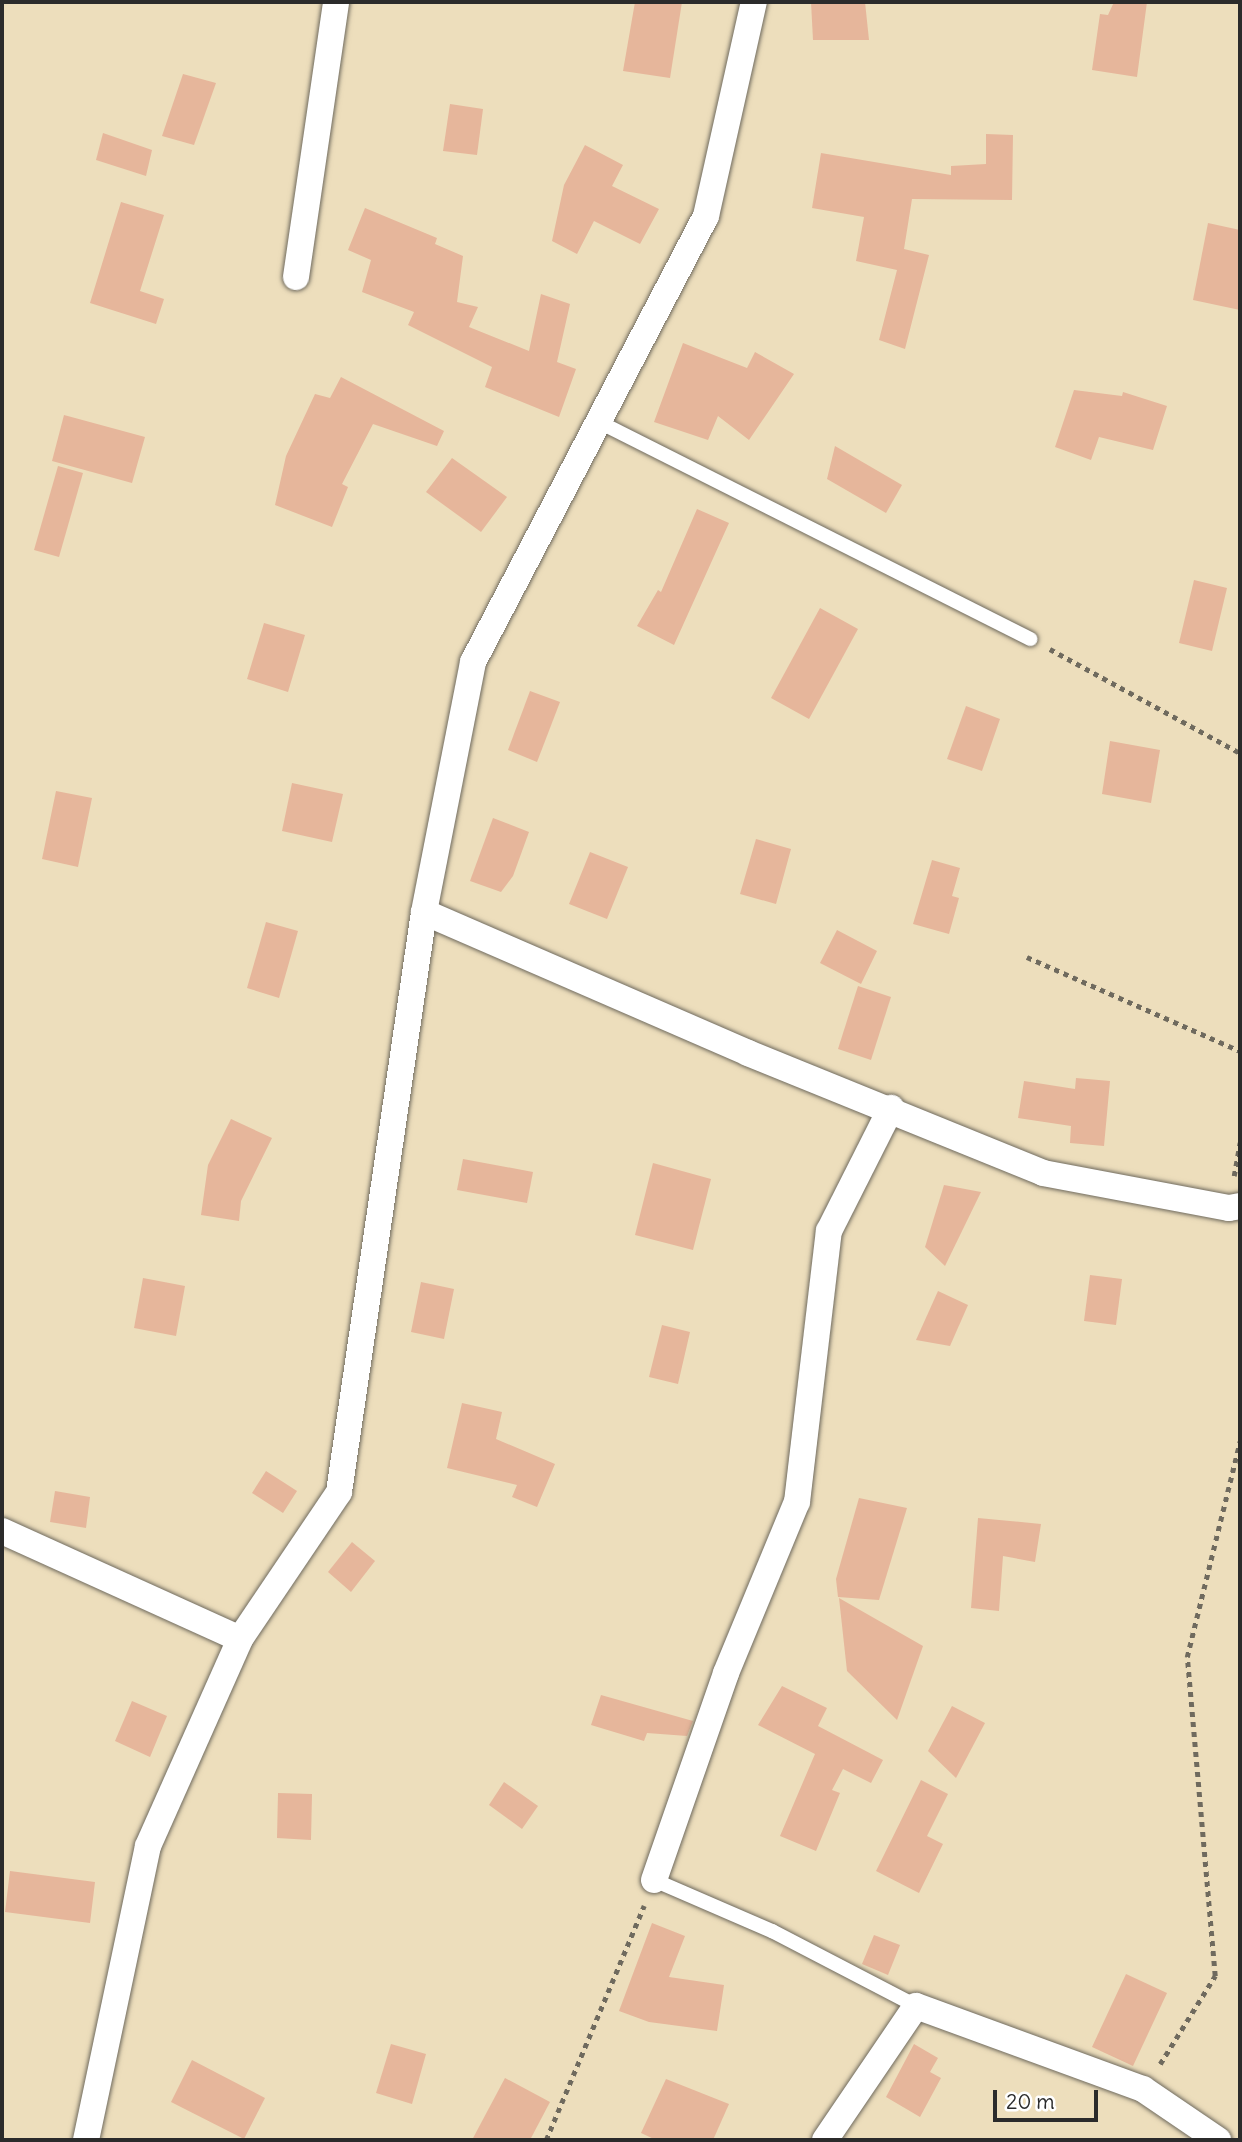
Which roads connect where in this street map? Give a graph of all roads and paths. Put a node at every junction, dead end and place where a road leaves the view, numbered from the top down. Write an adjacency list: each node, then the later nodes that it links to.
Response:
1 (335, 2): 3 (street)
2 (754, 2): 4 (street)
3 (296, 277)
4 (598, 422): 5 (lane); 7 (street)
5 (1031, 639): 6 (path)
6 (1240, 752)
7 (424, 912): 10 (street); 14 (street)
8 (1027, 957): 9 (path)
9 (1240, 1051)
10 (891, 1108): 11 (street); 15 (street)
11 (1240, 1206)
12 (1240, 1441): 17 (path)
13 (2, 1531): 14 (street)
14 (240, 1639): 18 (street)
15 (654, 1880): 16 (lane); 19 (path)
16 (916, 2006): 17 (street); 20 (street)
17 (1143, 2089): 21 (street)
18 (86, 2140)
19 (545, 2140)
20 (825, 2140)
21 (1219, 2140)

